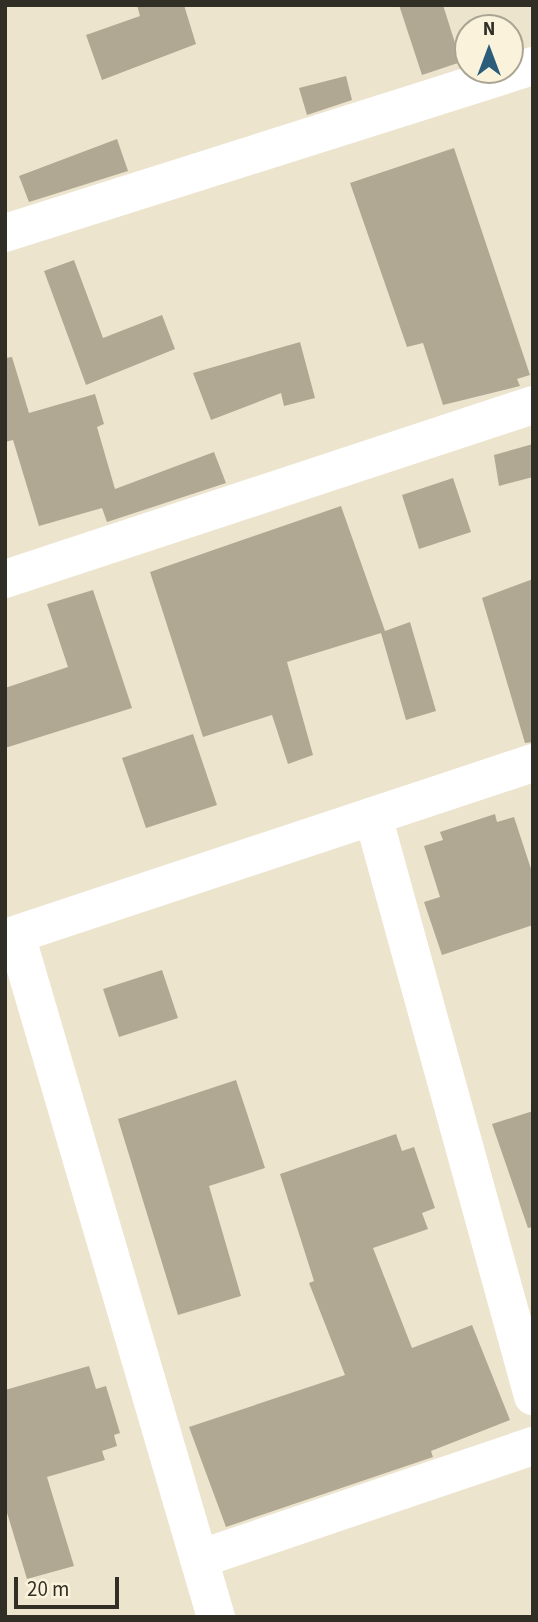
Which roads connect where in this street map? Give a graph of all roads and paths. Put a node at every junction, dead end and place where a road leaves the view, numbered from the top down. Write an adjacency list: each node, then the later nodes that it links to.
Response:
1 (533, 66): 2 (street)
2 (5, 233)
3 (533, 405): 4 (street)
4 (5, 579)
5 (533, 763): 6 (street)
6 (373, 816): 7 (street); 8 (street)
7 (11, 936): 10 (street)
8 (533, 1396)
9 (533, 1446): 10 (street)
10 (199, 1559): 11 (street)
11 (216, 1617)

